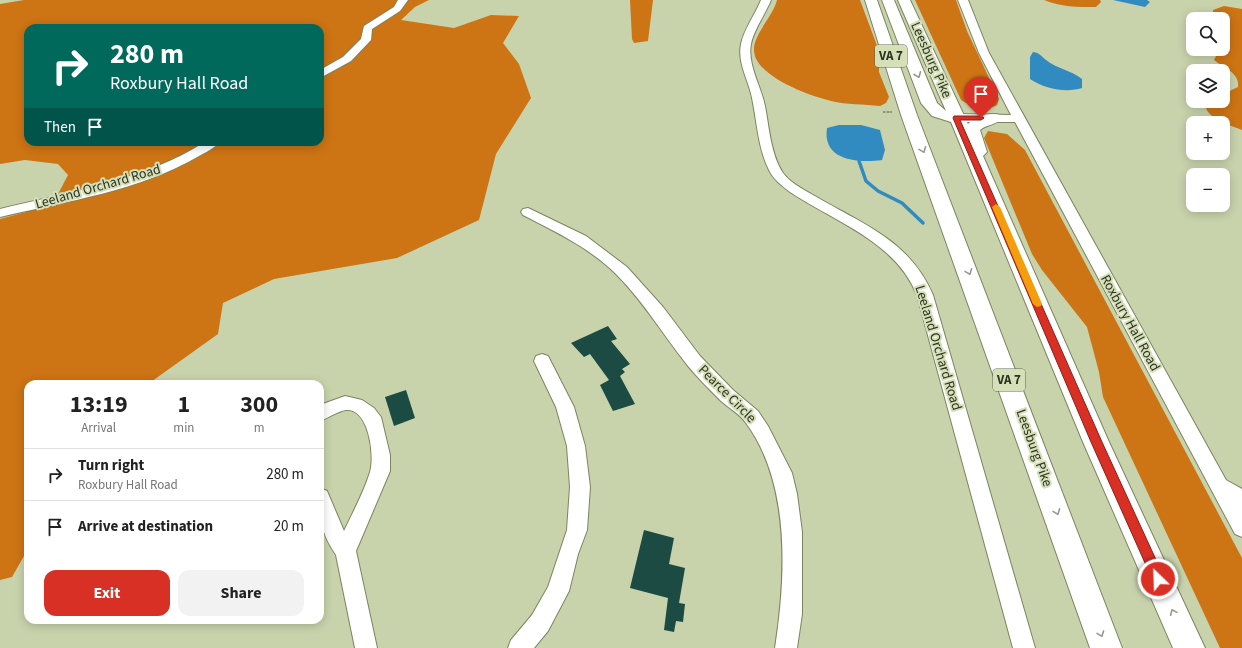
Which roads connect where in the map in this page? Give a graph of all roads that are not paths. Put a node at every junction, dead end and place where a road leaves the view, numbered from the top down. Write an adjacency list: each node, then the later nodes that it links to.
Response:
1 (403, 0): 7 (street)
2 (766, 0): 26 (street, Leeland Orchard Road)
3 (871, 0): 27 (highway, Leesburg Pike / VA 7, one-way to 27)
4 (888, 0): 9 (highway, one-way to 9)
5 (904, 0): 8 (highway, Leesburg Pike / VA 7)
6 (963, 0): 11 (street, Roxbury Hall Road)
7 (324, 73)
8 (938, 75): 9 (highway, Leesburg Pike / VA 7); 10 (highway)
9 (956, 118): 10 (street); 13 (highway, Leesburg Pike / VA 7)
10 (994, 118): 11 (street); 13 (highway)
11 (1019, 119): 18 (street, Roxbury Hall Road)
12 (207, 146): 15 (street, Leeland Orchard Road)
13 (984, 178): 28 (highway, Leesburg Pike / VA 7, one-way to 13)
14 (528, 212): 25 (street, Pearce Circle)
15 (0, 213)
16 (542, 361): 24 (street)
17 (324, 411): 22 (street)
18 (1219, 485): 19 (street); 21 (street, Roxbury Hall Road)
19 (1242, 499)
20 (324, 507): 22 (street)
21 (1242, 528)
22 (346, 550): 23 (street)
23 (366, 648)
24 (519, 648)
25 (786, 648)
26 (1024, 648)
27 (1106, 648)
28 (1189, 648)

